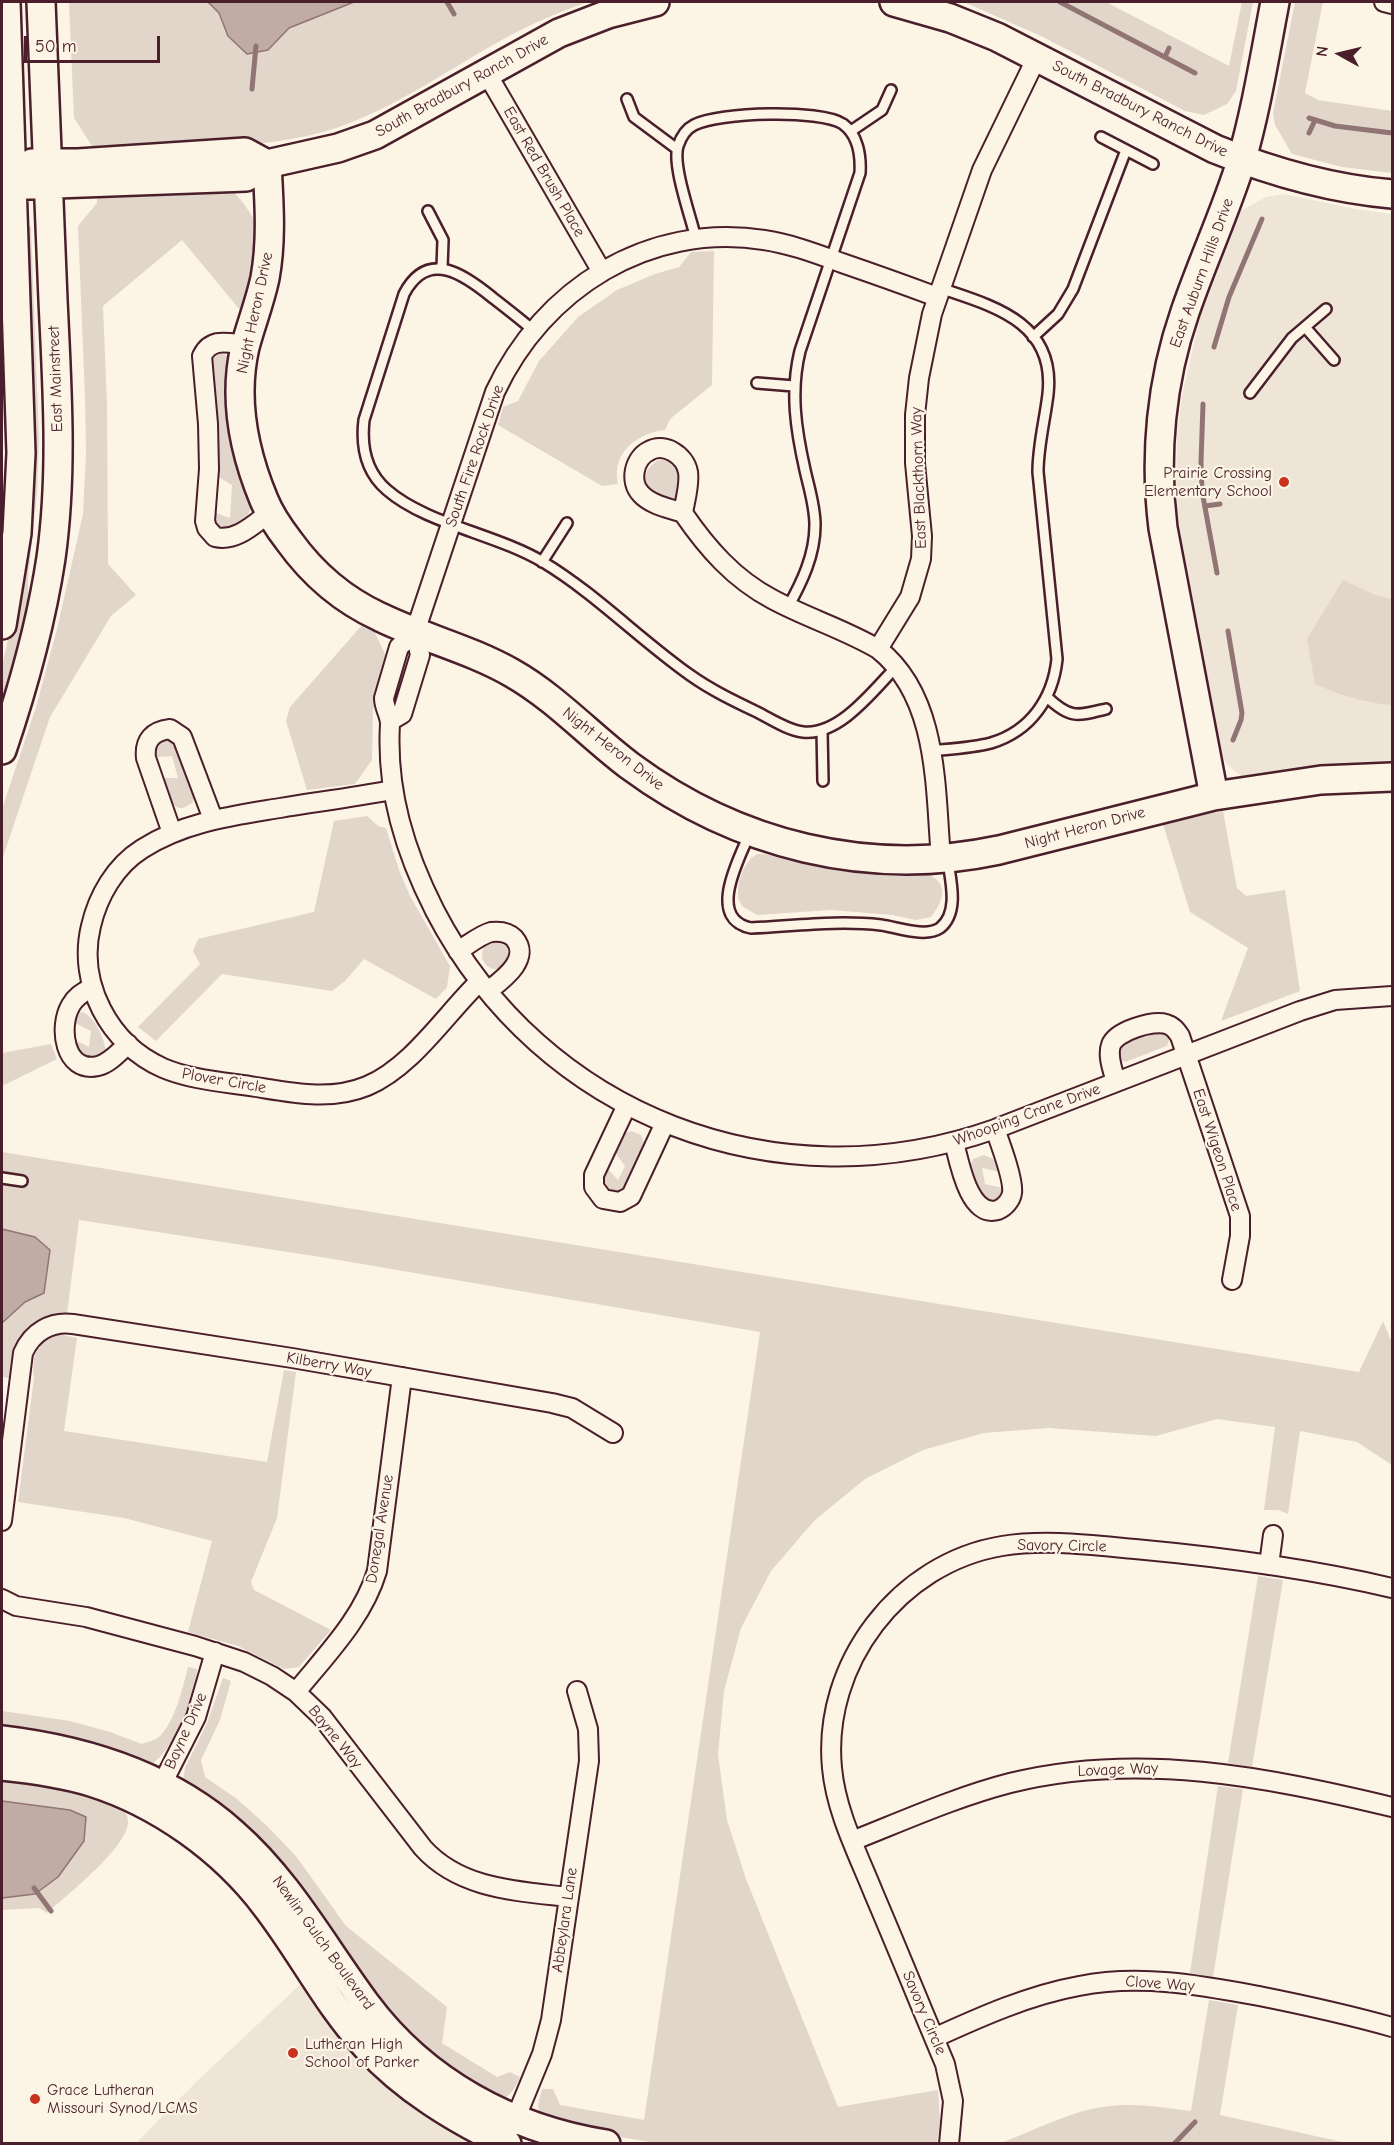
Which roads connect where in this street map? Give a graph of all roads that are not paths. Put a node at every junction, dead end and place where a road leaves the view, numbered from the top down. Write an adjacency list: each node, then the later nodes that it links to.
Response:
1 (6, 2): 19 (street)
2 (41, 2): 20 (street, East Mainstreet)
3 (655, 2): 9 (street, South Bradbury Ranch Drive)
4 (894, 2): 8 (street, South Bradbury Ranch Drive)
5 (1275, 2): 16 (street, East Auburn Hills Drive)
6 (1384, 2): 7 (street)
7 (1392, 4)
8 (1037, 57): 16 (street, South Bradbury Ranch Drive); 27 (street, East Blackthorn Way)
9 (486, 72): 17 (street, South Bradbury Ranch Drive); 26 (street, East Red Brush Place)
10 (891, 90): 12 (lane)
11 (627, 99): 14 (lane)
12 (851, 131): 14 (lane); 24 (lane)
13 (1101, 137): 15 (lane)
14 (677, 149): 23 (lane)
15 (1126, 150): 18 (lane); 31 (lane)
16 (1242, 159): 21 (street, South Bradbury Ranch Drive); 55 (street, East Auburn Hills Drive)
17 (267, 164): 20 (street); 32 (street, Night Heron Drive)
18 (1153, 164)
19 (7, 174): 20 (street); 43 (street)
20 (48, 174): 50 (street, East Mainstreet)
21 (1392, 194)
22 (428, 211): 25 (lane)
23 (696, 239): 24 (street, South Fire Rock Drive); 26 (street, South Fire Rock Drive)
24 (832, 259): 27 (street, South Fire Rock Drive); 35 (lane)
25 (442, 268): 30 (lane); 39 (lane)
26 (602, 272): 30 (street, South Fire Rock Drive)
27 (938, 292): 31 (lane); 45 (street, East Blackthorn Way)
28 (1326, 309): 29 (lane)
29 (1305, 327): 33 (lane); 36 (lane)
30 (533, 330): 39 (street, South Fire Rock Drive)
31 (1034, 337): 47 (lane)
32 (246, 345): 37 (street, Night Heron Drive); 37 (street)
33 (1334, 360)
34 (757, 383): 35 (lane)
35 (794, 386): 42 (lane)
36 (1250, 393)
37 (269, 513): 44 (street, Night Heron Drive)
38 (683, 513): 42 (street)
39 (451, 523): 41 (lane); 44 (street, South Fire Rock Drive)
40 (567, 523): 41 (lane)
41 (542, 562): 49 (lane)
42 (788, 607): 45 (street)
43 (2, 625)
44 (415, 632): 54 (street, Whooping Crane Drive); 57 (street, Night Heron Drive)
45 (878, 649): 46 (street)
46 (896, 667): 49 (lane); 51 (street)
47 (1047, 697): 48 (lane); 51 (lane)
48 (1106, 709)
49 (822, 730): 53 (lane)
50 (2, 750)
51 (930, 751): 59 (street)
52 (1392, 777): 55 (street, Night Heron Drive)
53 (823, 781)
54 (392, 790): 56 (street, Plover Circle); 60 (street, Whooping Crane Drive)
55 (1214, 796): 59 (street, Night Heron Drive)
56 (213, 819): 58 (street, Plover Circle); 58 (street)
57 (750, 832): 59 (street, Night Heron Drive); 59 (lane)
58 (172, 833): 61 (street, Plover Circle)
59 (945, 858)
60 (458, 951): 62 (street, Whooping Crane Drive); 62 (street, Plover Circle)
61 (92, 987): 64 (street, Plover Circle); 64 (street)
62 (484, 987): 64 (street, Plover Circle); 67 (street, Whooping Crane Drive)
63 (1392, 996): 65 (street, Whooping Crane Drive)
64 (128, 1044)
65 (1186, 1056): 66 (street, Whooping Crane Drive); 66 (street, East Wigeon Place); 73 (street, East Wigeon Place)
66 (1116, 1082): 69 (street, Whooping Crane Drive)
67 (627, 1105): 68 (street, Whooping Crane Drive); 68 (street)
68 (665, 1123): 70 (street, Whooping Crane Drive)
69 (995, 1129): 70 (street, Whooping Crane Drive); 70 (street)
70 (954, 1142)
71 (2, 1179): 72 (lane)
72 (22, 1181)
73 (1232, 1280)
74 (402, 1377): 75 (street, Kilberry Way); 76 (street, Kilberry Way); 83 (street, Donegal Avenue)
75 (613, 1433)
76 (2, 1521)
77 (1273, 1535): 78 (street)
78 (1269, 1565): 79 (street, Savory Circle); 88 (street, Savory Circle)
79 (1392, 1588)
80 (2, 1599): 81 (street, Bayne Way)
81 (215, 1652): 83 (street, Bayne Way); 86 (street, Bayne Drive)
82 (577, 1691): 89 (street, Abbeylara Lane)
83 (296, 1692): 89 (street, Bayne Way)
84 (2, 1740): 86 (street, Newlin Gulch Boulevard)
85 (2, 1766): 86 (street, Newlin Gulch Boulevard)
86 (156, 1796): 92 (street, Newlin Gulch Boulevard)
87 (1392, 1807): 88 (street, Lovage Way)
88 (852, 1841): 91 (street, Savory Circle)
89 (568, 1897): 92 (street, Abbeylara Lane)
90 (1392, 2027): 91 (street, Clove Way)
91 (934, 2038): 94 (street, Savory Circle)
92 (509, 2135): 93 (street, Newlin Gulch Boulevard)
93 (606, 2144)
94 (949, 2144)

